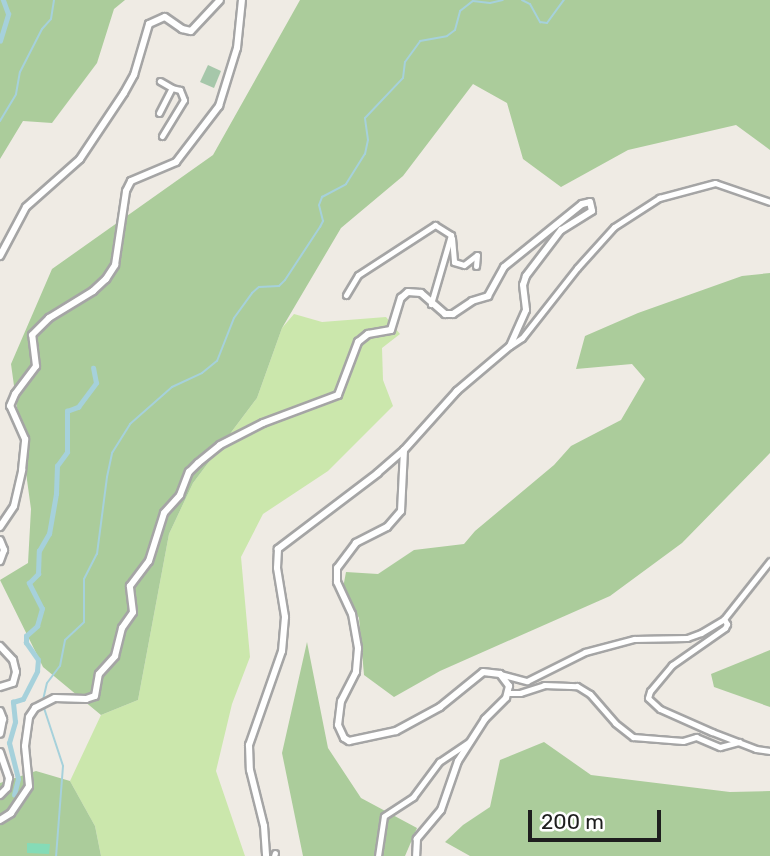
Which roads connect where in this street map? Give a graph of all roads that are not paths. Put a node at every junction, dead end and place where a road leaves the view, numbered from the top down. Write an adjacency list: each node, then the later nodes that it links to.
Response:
1 (219, 0): 9 (street)
2 (242, 0): 15 (street)
3 (160, 81): 4 (street)
4 (172, 88): 5 (street); 6 (street)
5 (159, 113)
6 (162, 136)
7 (770, 202): 13 (street)
8 (451, 235): 10 (street); 11 (street); 12 (street)
9 (0, 256)
10 (477, 265)
11 (346, 295)
12 (431, 304): 13 (street); 31 (street)
13 (510, 346): 14 (street)
14 (404, 450): 21 (street); 32 (street)
15 (0, 527)
16 (0, 540): 17 (street)
17 (0, 561)
18 (770, 561): 19 (street)
19 (724, 619): 21 (street); 27 (street)
20 (0, 646): 22 (street)
21 (500, 674): 23 (street)
22 (0, 687)
23 (509, 693): 26 (street); 27 (street)
24 (0, 711): 25 (street)
25 (0, 734)
26 (470, 741): 33 (street); 34 (street)
27 (739, 742): 28 (street)
28 (770, 751)
29 (0, 752): 30 (street)
30 (0, 794)
31 (0, 820)
32 (266, 856)
33 (378, 856)
34 (416, 856)

